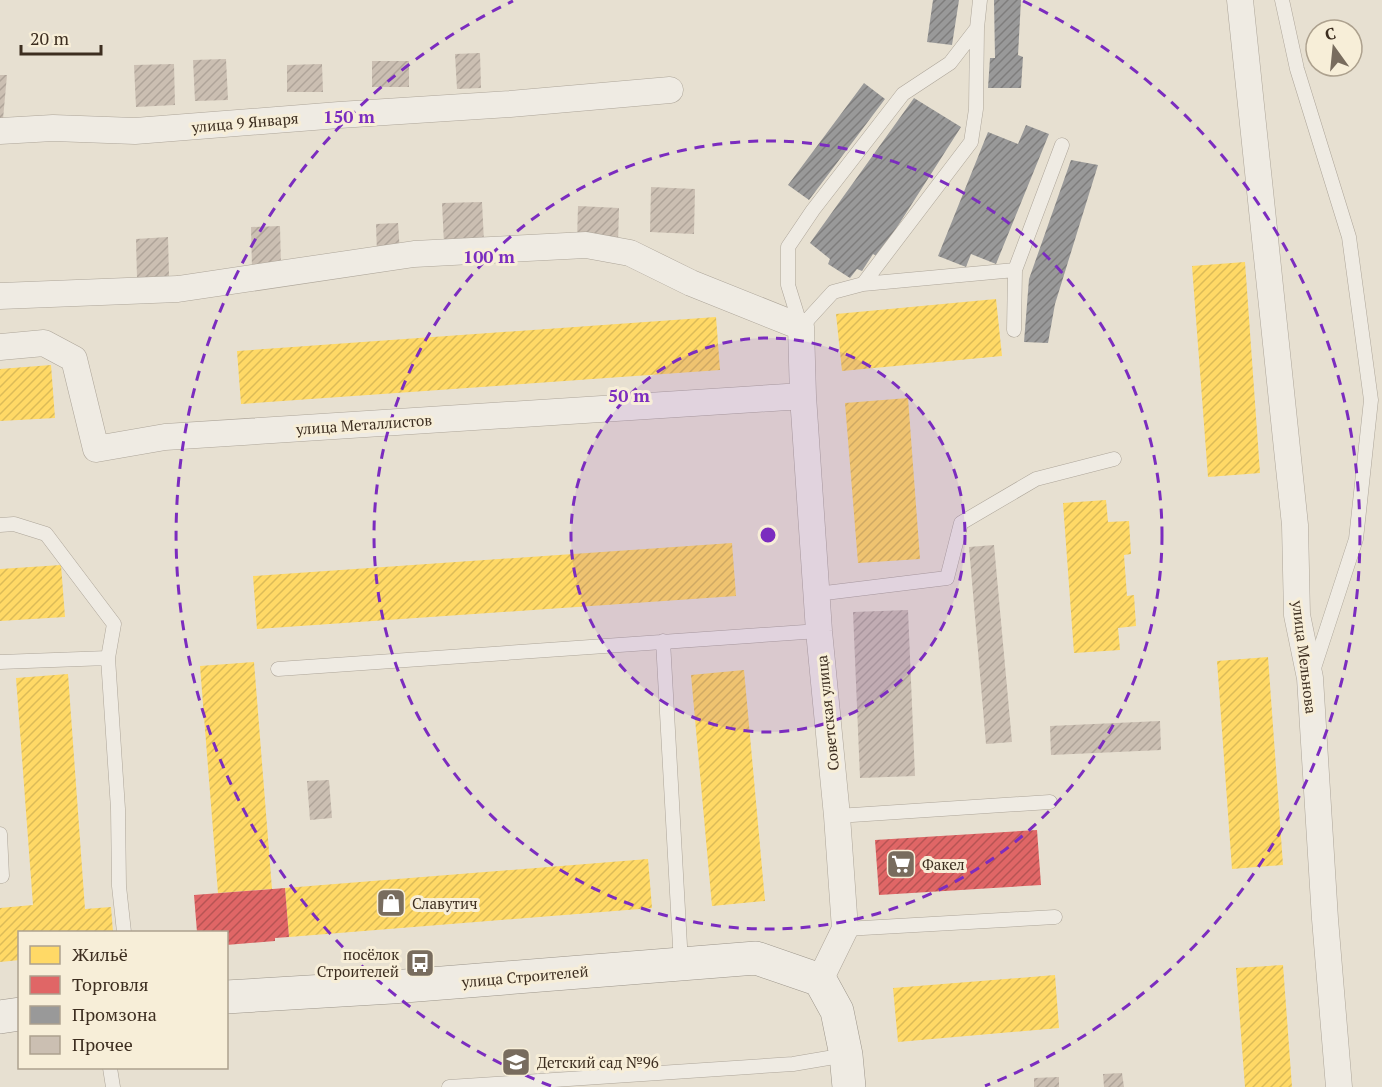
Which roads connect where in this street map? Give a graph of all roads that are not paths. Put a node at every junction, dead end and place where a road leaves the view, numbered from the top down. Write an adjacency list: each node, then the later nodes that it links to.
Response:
1 (980, 0): 4 (lane)
2 (1240, 0): 23 (street, улица Мельнова)
3 (1282, 0): 23 (lane)
4 (977, 28): 9 (lane); 11 (lane)
5 (670, 90): 6 (street, улица 9 Января)
6 (0, 130)
7 (1062, 145): 8 (lane)
8 (1015, 270): 9 (lane); 12 (lane)
9 (863, 284): 11 (lane)
10 (0, 296): 11 (street)
11 (801, 327): 14 (street, Советская улица)
12 (1014, 330)
13 (0, 347): 14 (street, улица Металлистов)
14 (803, 396): 17 (street, Советская улица)
15 (1114, 459): 17 (lane)
16 (0, 525): 20 (lane)
17 (817, 594): 18 (street, Советская улица)
18 (819, 632): 19 (lane); 25 (street, Советская улица)
19 (663, 642): 22 (lane); 31 (lane)
20 (108, 658): 21 (lane); 30 (lane)
21 (0, 662)
22 (278, 669)
23 (1310, 678): 41 (street, улица Мельнова)
24 (1050, 802): 25 (lane)
25 (837, 816): 29 (street, Советская улица)
26 (0, 834): 27 (lane)
27 (0, 876)
28 (1055, 917): 29 (lane)
29 (845, 929): 32 (street)
30 (124, 931)
31 (681, 964): 32 (main road, улица Строителей); 33 (main road, улица Строителей)
32 (820, 980): 36 (main road)
33 (228, 997)
34 (18, 1014): 35 (main road)
35 (0, 1017)
36 (846, 1055): 39 (lane); 40 (main road)
37 (110, 1069): 38 (lane)
38 (113, 1087)
39 (449, 1087)
40 (849, 1087)
41 (1339, 1087)

